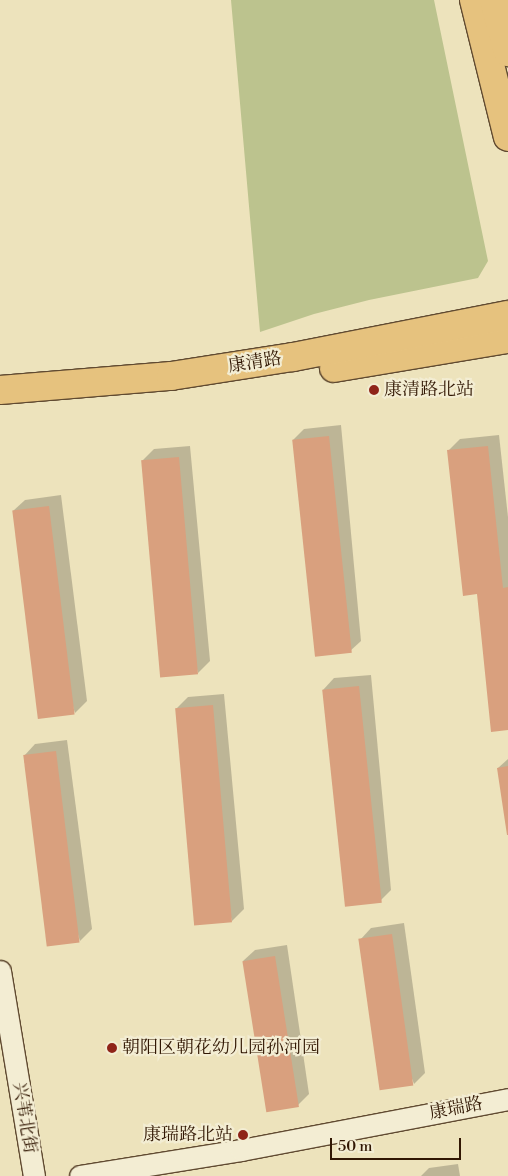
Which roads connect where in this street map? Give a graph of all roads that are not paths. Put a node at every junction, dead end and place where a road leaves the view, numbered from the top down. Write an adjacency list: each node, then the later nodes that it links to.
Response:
1 (474, 0): 4 (main road)
2 (494, 0): 3 (main road)
3 (508, 52)
4 (508, 137)
5 (508, 315): 7 (main road, 康清路)
6 (508, 339): 8 (main road, 康清路)
7 (0, 390)
8 (0, 408)
9 (0, 971): 11 (street, 兴苇北街)
10 (508, 1099): 12 (street, 康瑞路)
11 (34, 1176)
12 (80, 1176)

